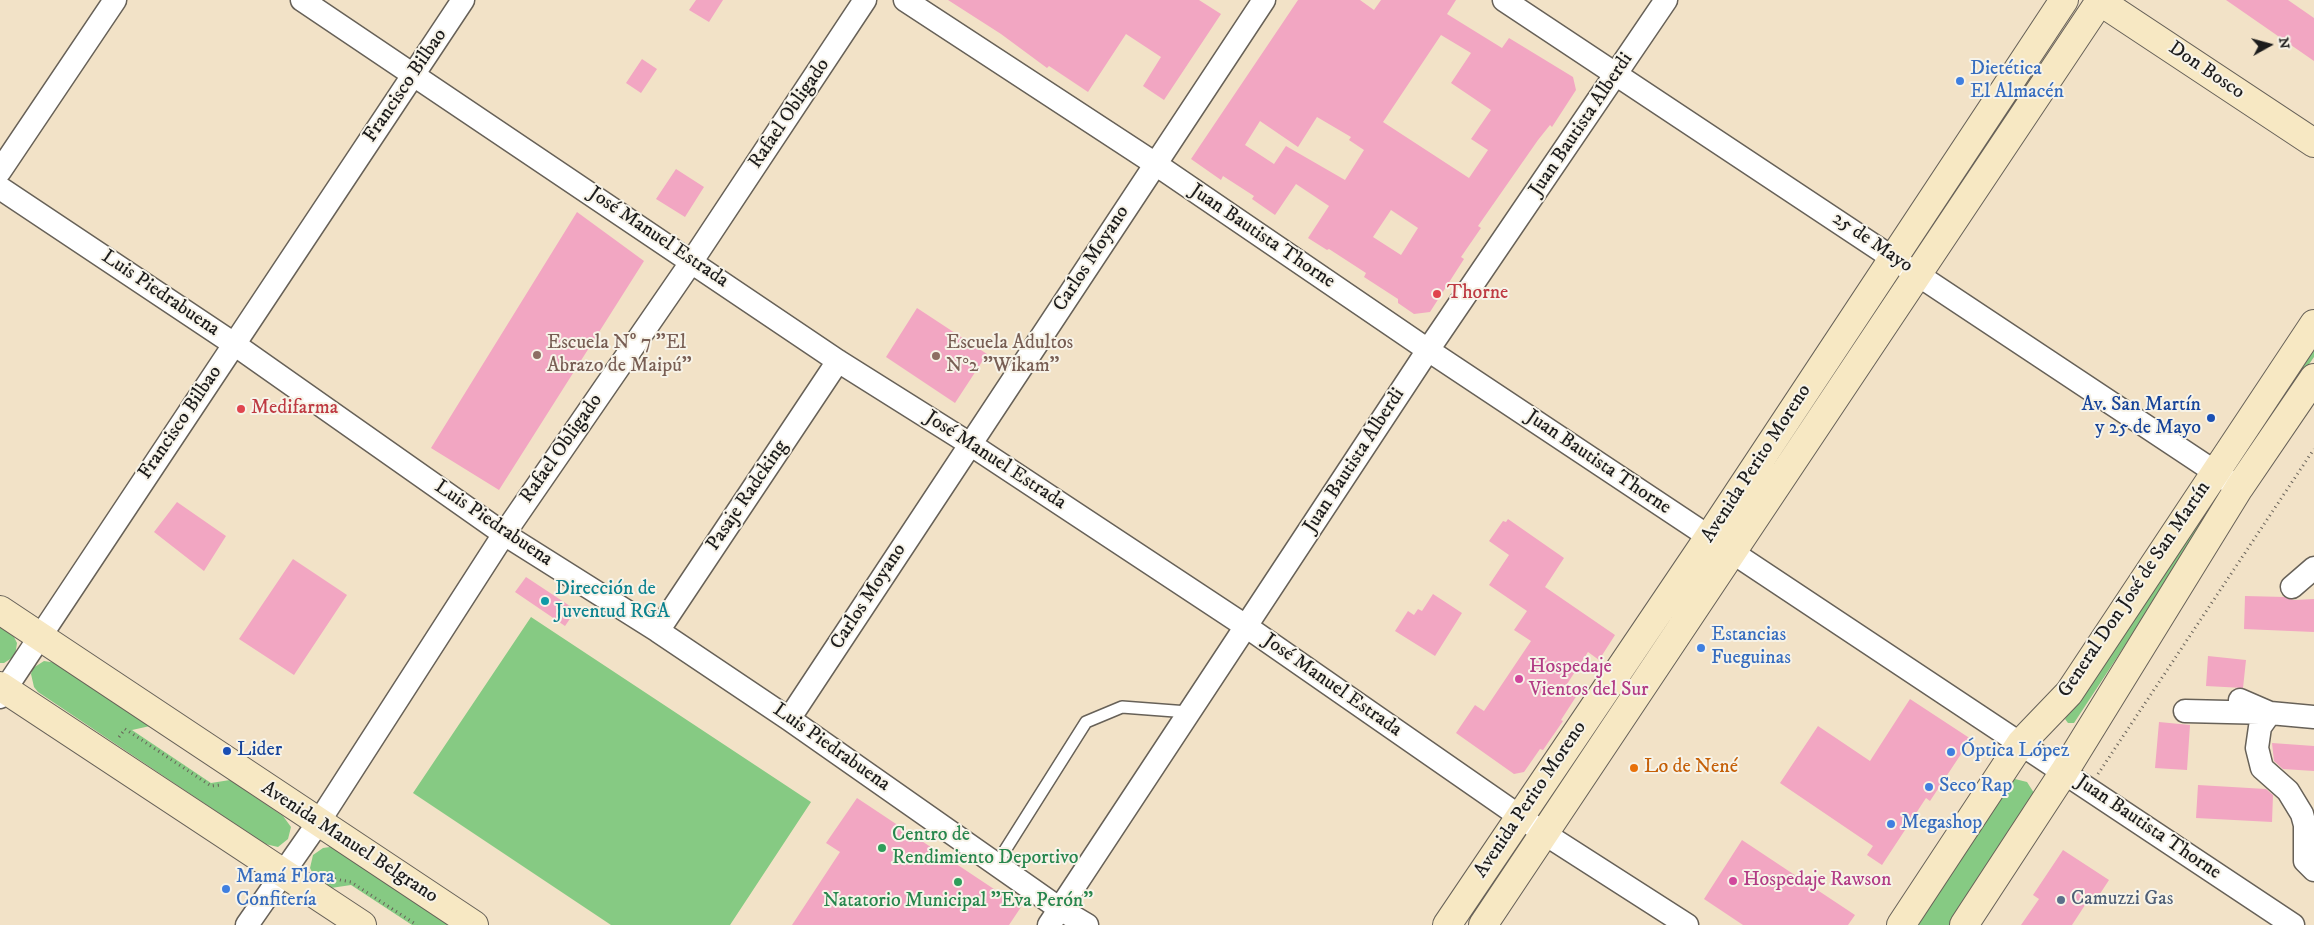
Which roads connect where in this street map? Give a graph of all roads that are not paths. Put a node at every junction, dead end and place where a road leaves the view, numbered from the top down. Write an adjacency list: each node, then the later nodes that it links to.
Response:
1 (115, 0): 15 (street)
2 (302, 0): 11 (street, José Manuel Estrada)
3 (463, 0): 11 (street, Francisco Bilbao)
4 (865, 0): 18 (street, Rafael Obligado)
5 (905, 0): 14 (street, Juan Bautista Thorne)
6 (1264, 0): 14 (street, Carlos Moyano)
7 (1504, 0): 12 (street, 25 de Mayo)
8 (1666, 0): 12 (street, Juan Bautista Alberdi)
9 (2064, 0): 17 (street, Avenida Perito Moreno)
10 (2099, 1): 13 (street, Don Bosco); 19 (street, Avenida Perito Moreno)
11 (414, 74): 18 (street, José Manuel Estrada); 21 (street, Francisco Bilbao)
12 (1616, 75): 17 (street, 25 de Mayo); 22 (street, Juan Bautista Alberdi)
13 (2314, 143)
14 (1154, 164): 22 (street, Juan Bautista Thorne); 25 (street, Carlos Moyano)
15 (0, 171)
16 (0, 188): 21 (street, Luis Piedrabuena)
17 (1893, 256): 19 (street, 25 de Mayo); 29 (street, Avenida Perito Moreno)
18 (692, 261): 23 (street, José Manuel Estrada); 28 (street, Rafael Obligado)
19 (1917, 274): 26 (street, 25 de Mayo); 30 (street, Avenida Perito Moreno)
20 (2314, 324): 26 (street, General Don José de San Martín)
21 (234, 344): 28 (street, Luis Piedrabuena); 36 (street, Francisco Bilbao)
22 (1428, 350): 29 (street, Juan Bautista Thorne); 34 (street, Juan Bautista Alberdi)
23 (838, 361): 25 (street, José Manuel Estrada); 35 (street, Pasaje Radcking)
24 (2314, 378): 27 (street, General Don José de San Martín)
25 (970, 444): 34 (street, José Manuel Estrada); 43 (street, Carlos Moyano)
26 (2215, 472): 27 (street, 25 de Mayo); 44 (street, General Don José de San Martín)
27 (2239, 488): 45 (street, General Don José de San Martín)
28 (504, 534): 35 (street, Luis Piedrabuena); 47 (street, Rafael Obligado)
29 (1709, 537): 30 (street, Juan Bautista Thorne); 46 (street, Avenida Perito Moreno)
30 (1732, 553): 44 (street, Juan Bautista Thorne); 49 (street, Avenida Perito Moreno)
31 (2314, 568): 32 (street)
32 (2292, 587)
33 (0, 610): 36 (street, Avenida Manuel Belgrano)
34 (1247, 627): 40 (street, Juan Bautista Alberdi); 46 (street, José Manuel Estrada)
35 (658, 631): 43 (street, Luis Piedrabuena)
36 (40, 636): 37 (street, Francisco Bilbao); 47 (street, Avenida Manuel Belgrano)
37 (2, 691): 52 (street)
38 (2240, 700): 41 (street)
39 (2185, 711): 41 (street)
40 (1188, 712): 50 (lane); 53 (street, Juan Bautista Alberdi)
41 (2270, 713): 42 (street); 48 (street)
42 (2314, 717)
43 (789, 719): 50 (street, Luis Piedrabuena)
44 (2020, 743): 45 (street, Juan Bautista Thorne); 61 (street, General Don José de San Martín)
45 (2064, 772): 62 (street, General Don José de San Martín); 63 (street, Juan Bautista Thorne)
46 (1520, 816): 49 (street, José Manuel Estrada); 58 (street, Avenida Perito Moreno)
47 (318, 823): 52 (street, Rafael Obligado); 56 (street, Avenida Manuel Belgrano)
48 (2310, 824): 51 (street)
49 (1545, 834): 59 (street, Avenida Perito Moreno); 60 (street, José Manuel Estrada)
50 (997, 863): 53 (street, Luis Piedrabuena)
51 (2314, 870)
52 (282, 874): 54 (street, Rafael Obligado); 55 (street)
53 (1054, 917): 57 (street, Luis Piedrabuena)
54 (247, 925)
55 (362, 925)
56 (474, 925)
57 (1087, 925)
58 (1447, 925)
59 (1483, 925)
60 (1687, 925)
61 (1901, 925)
62 (1964, 925)
63 (2293, 925)

